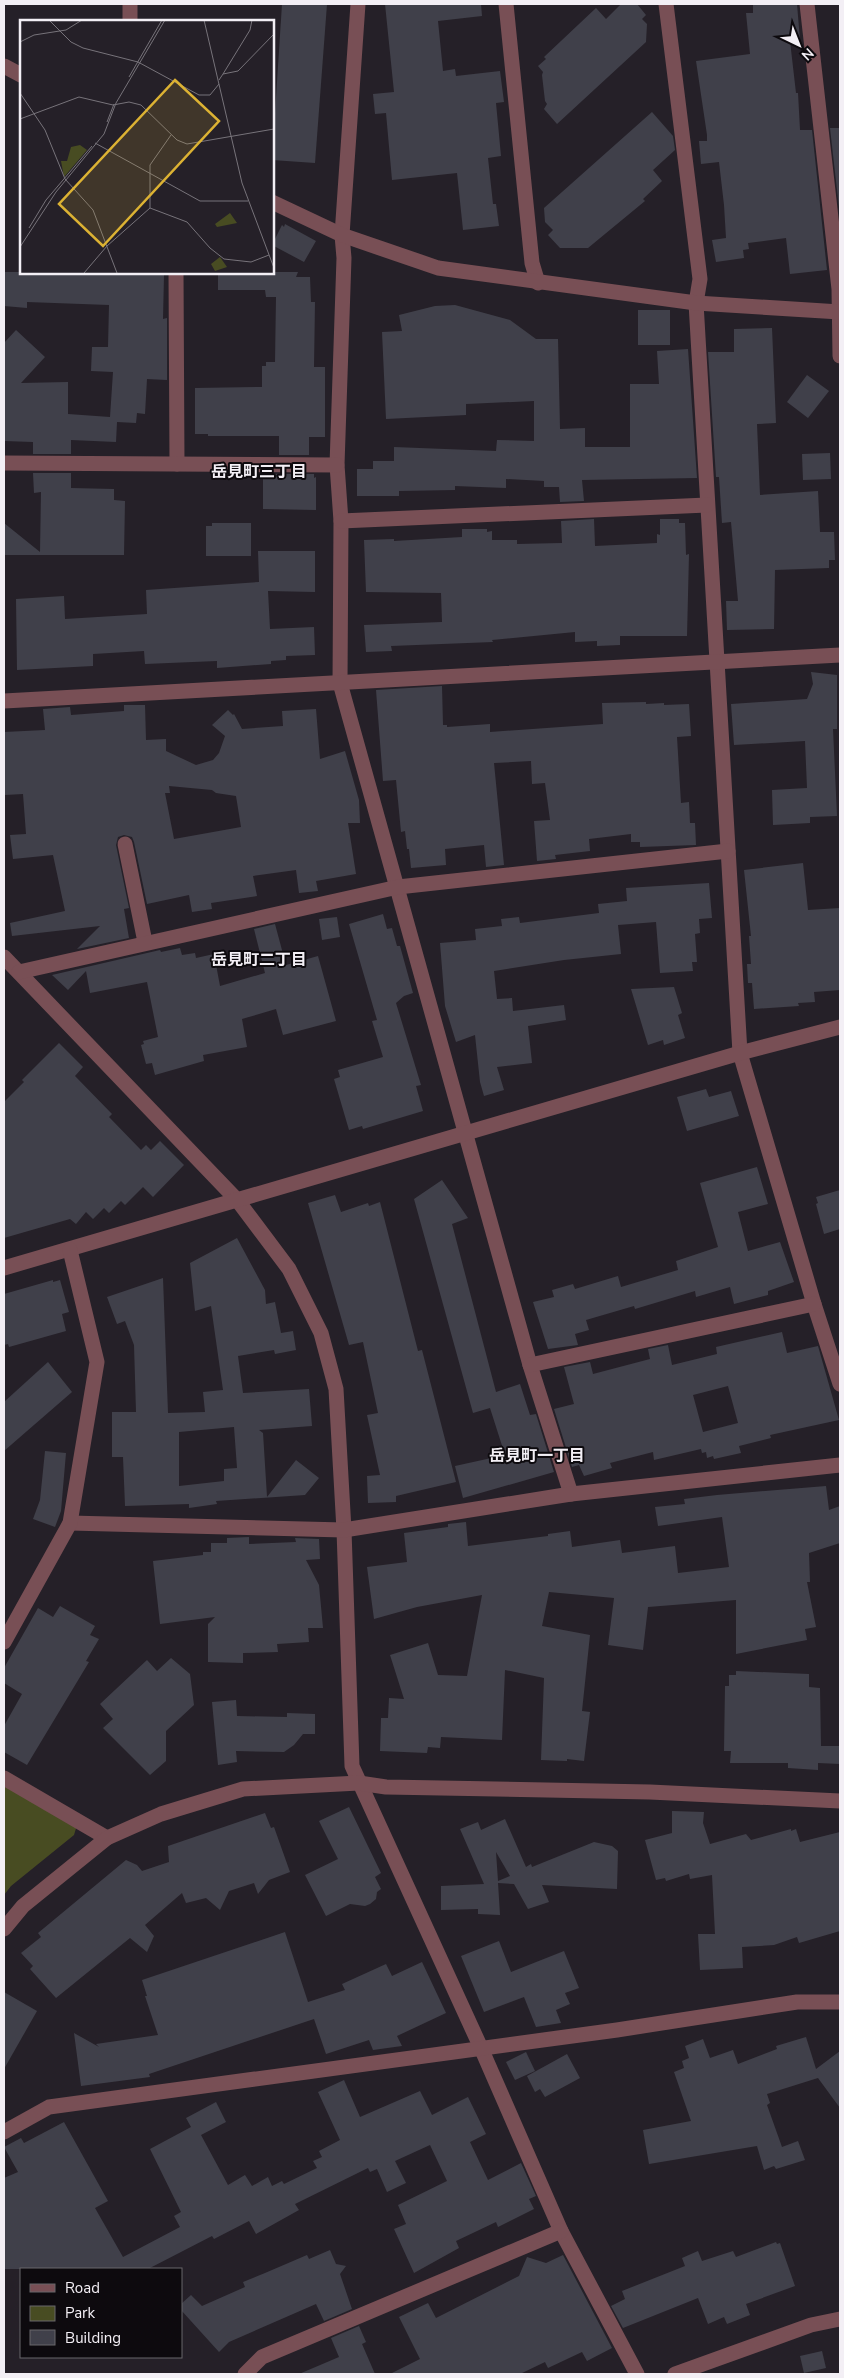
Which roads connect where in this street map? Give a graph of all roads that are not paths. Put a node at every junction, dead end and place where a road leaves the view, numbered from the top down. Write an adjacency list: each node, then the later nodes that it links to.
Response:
1 (130, 4): 6 (street)
2 (358, 4): 10 (street)
3 (506, 4): 12 (street)
4 (666, 4): 13 (street)
5 (807, 4): 14 (street)
6 (130, 20)
7 (4, 66): 8 (street)
8 (20, 74)
9 (274, 203): 10 (street)
10 (342, 235): 12 (street); 18 (street)
11 (176, 274): 17 (street)
12 (538, 283): 13 (street)
13 (696, 304): 14 (street); 19 (street)
14 (839, 312): 15 (street)
15 (840, 356)
16 (4, 463): 17 (street)
17 (177, 464): 18 (street)
18 (337, 465): 20 (street)
19 (707, 505): 20 (street); 22 (street)
20 (341, 521): 23 (street)
21 (840, 655): 22 (street)
22 (717, 662): 23 (street); 26 (street)
23 (340, 683): 24 (street); 27 (street)
24 (4, 702)
25 (125, 844): 28 (street)
26 (728, 852): 27 (street); 32 (street)
27 (398, 887): 28 (street); 33 (street)
28 (145, 942): 30 (street)
29 (4, 957): 30 (street)
30 (19, 972): 34 (street)
31 (840, 1026): 32 (street)
32 (740, 1053): 33 (street); 37 (street)
33 (464, 1134): 34 (street); 38 (street)
34 (238, 1201): 35 (street); 43 (street)
35 (70, 1250): 36 (street); 42 (street)
36 (4, 1268)
37 (814, 1304): 38 (street); 39 (street)
38 (530, 1365): 41 (street)
39 (840, 1384)
40 (840, 1465): 41 (street)
41 (571, 1494): 43 (street)
42 (70, 1523): 43 (street); 44 (street)
43 (344, 1530): 46 (street)
44 (4, 1642)
45 (4, 1778): 48 (street)
46 (359, 1783): 47 (street); 48 (street); 51 (street)
47 (840, 1801)
48 (107, 1838): 49 (street)
49 (4, 1929)
50 (840, 2002): 51 (street)
51 (481, 2048): 52 (street); 53 (street)
52 (4, 2132)
53 (561, 2230): 55 (street); 56 (street)
54 (840, 2319): 57 (street)
55 (246, 2374)
56 (637, 2374)
57 (675, 2374)

